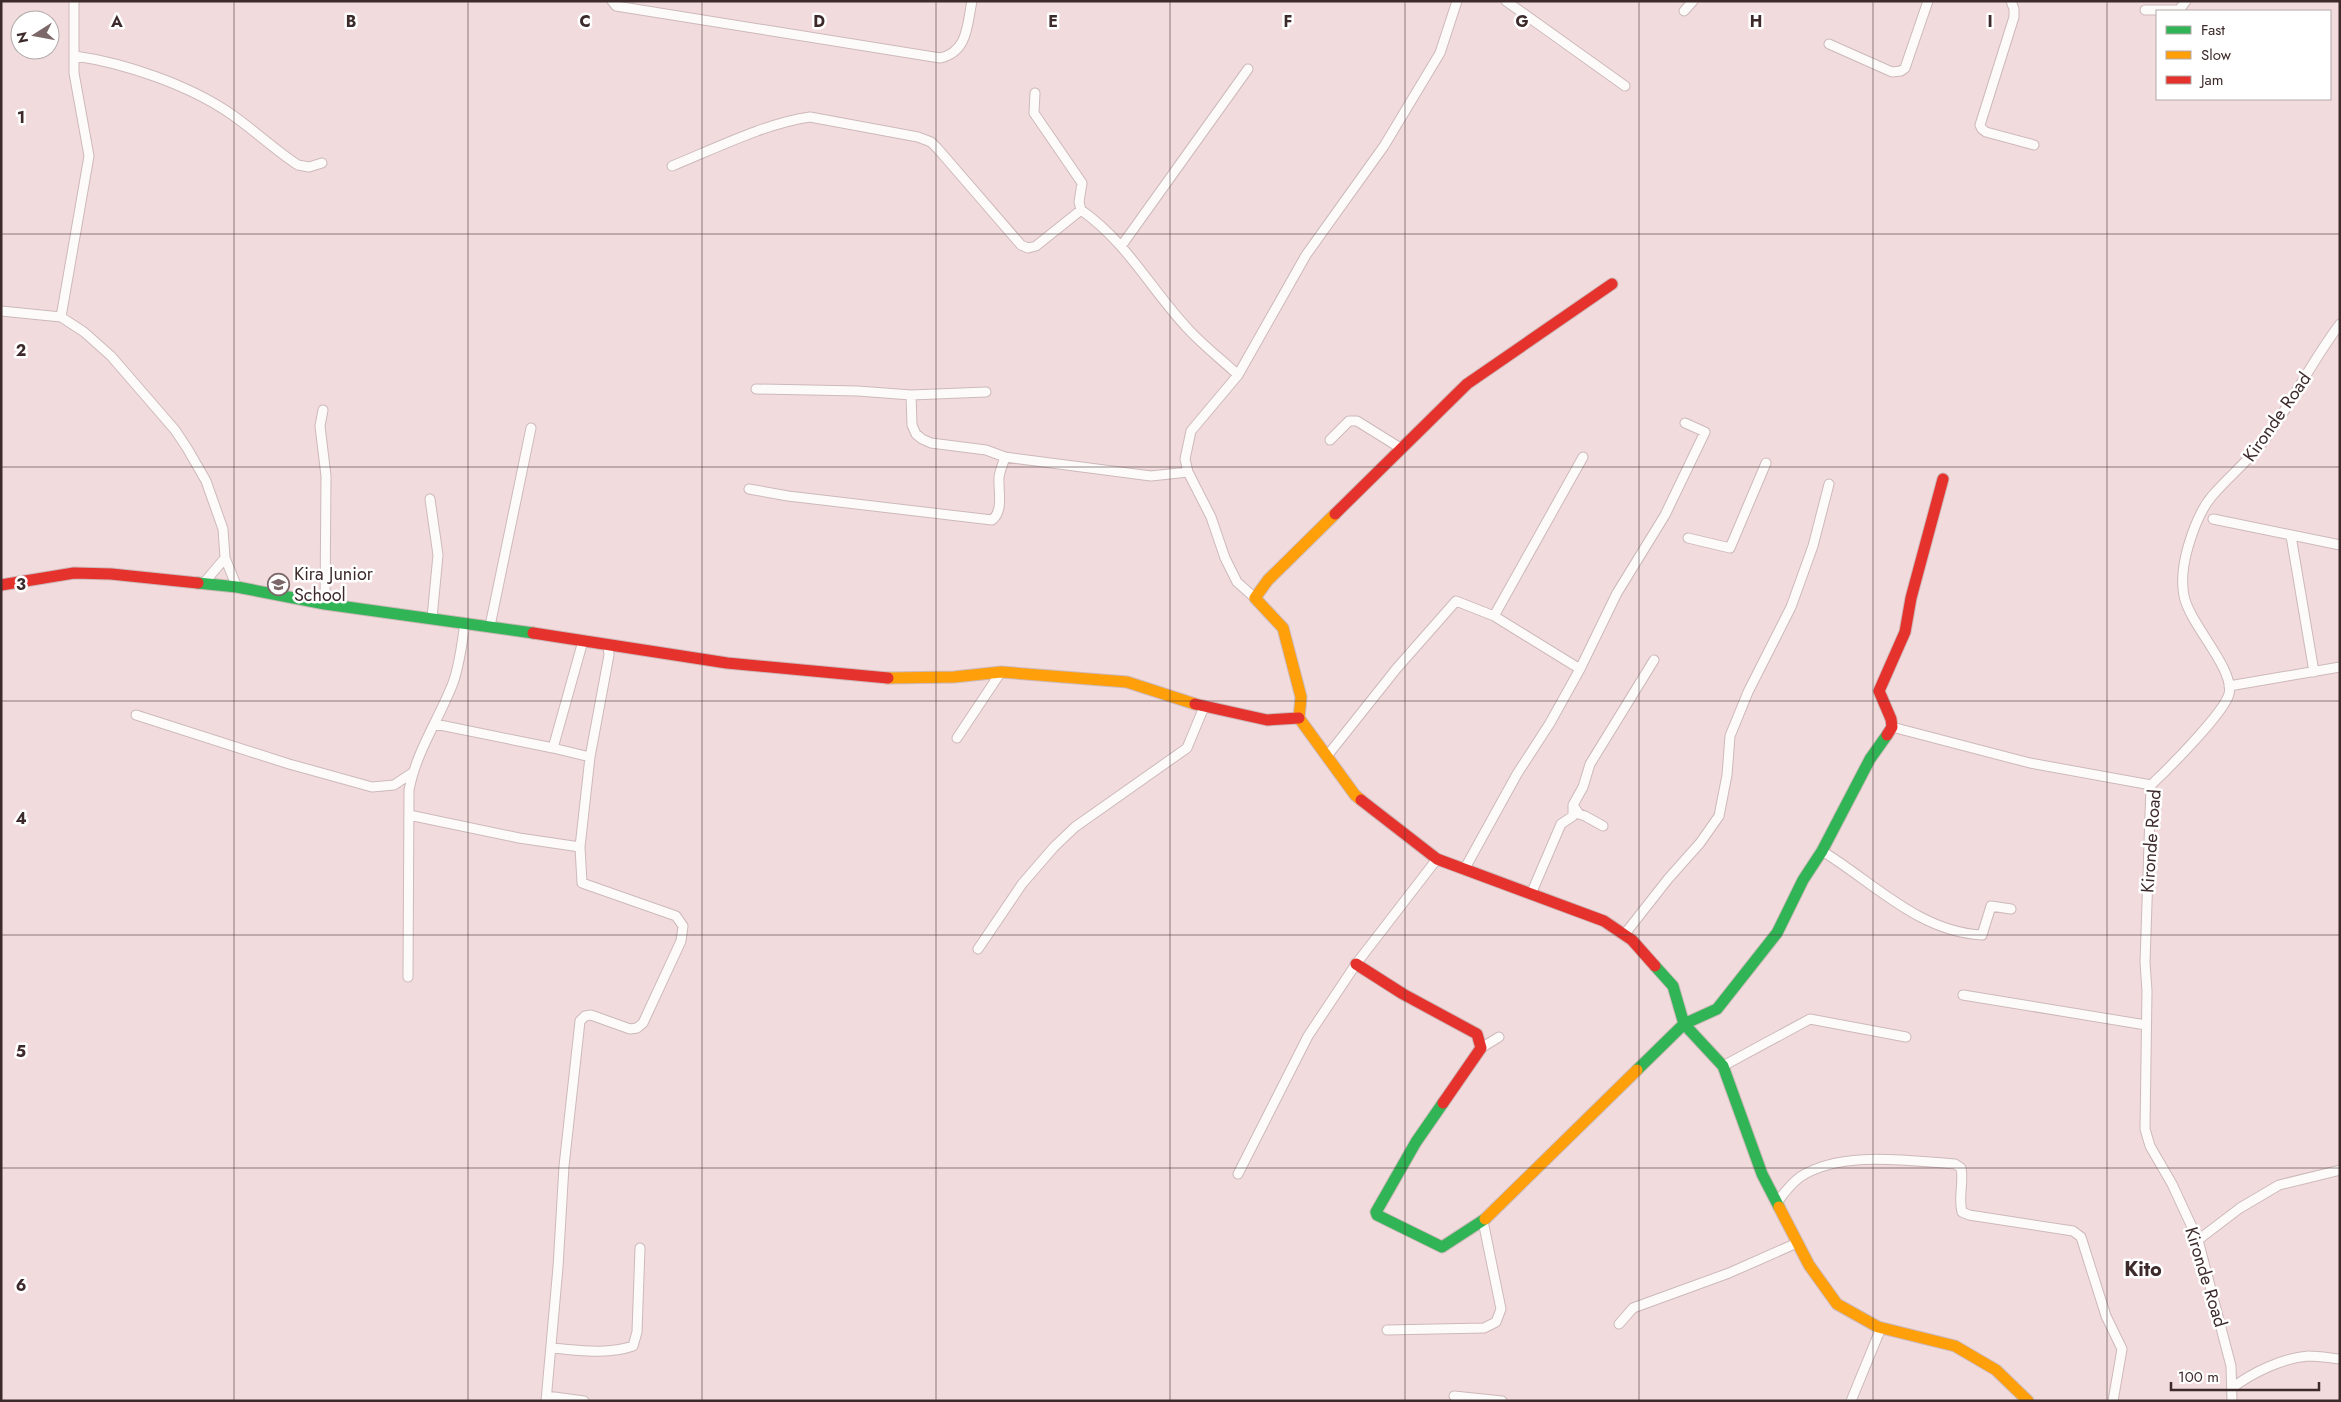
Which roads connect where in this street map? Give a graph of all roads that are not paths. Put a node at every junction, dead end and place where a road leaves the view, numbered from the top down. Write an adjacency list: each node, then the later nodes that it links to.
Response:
1 (74, 1): 13 (street)
2 (612, 1): 3 (street)
3 (972, 1)
4 (1457, 1): 26 (street)
5 (1506, 1): 15 (street)
6 (1693, 1): 11 (street)
7 (1928, 1): 12 (street)
8 (2011, 1): 17 (street)
9 (2186, 1): 10 (street)
10 (2145, 10)
11 (1684, 11)
12 (1829, 44)
13 (74, 56): 18 (street); 24 (street)
14 (1248, 68): 21 (street)
15 (1625, 86)
16 (1035, 93): 20 (street)
17 (2034, 145)
18 (322, 163)
19 (672, 166): 20 (street)
20 (1082, 210): 21 (street)
21 (1122, 245): 26 (street)
22 (1612, 284): 34 (street)
23 (1, 311): 24 (street)
24 (61, 317): 47 (street)
25 (2340, 324): 64 (street, Kironde Road)
26 (1238, 375): 38 (street)
27 (756, 389): 29 (street)
28 (986, 392): 29 (street)
29 (911, 395): 35 (street)
30 (323, 410): 52 (street)
31 (1685, 423): 61 (street)
32 (531, 428): 56 (street)
33 (1330, 440): 34 (street)
34 (1402, 449): 51 (street)
35 (1006, 457): 38 (street); 41 (street)
36 (1583, 457): 53 (street)
37 (1766, 463): 45 (street)
38 (1188, 472): 51 (street)
39 (1943, 479): 69 (street)
40 (1829, 484): 85 (street)
41 (749, 489)
42 (430, 499): 54 (street)
43 (2213, 519): 44 (street)
44 (2291, 536): 46 (street); 63 (street)
45 (1688, 538)
46 (2340, 545)
47 (225, 558): 48 (street); 50 (street)
48 (202, 584): 49 (street); 50 (street)
49 (1, 585)
50 (237, 587): 52 (street)
51 (1255, 598): 67 (street)
52 (324, 604): 54 (street)
53 (1494, 616): 61 (street); 72 (street)
54 (432, 618): 55 (street)
55 (466, 623): 56 (street); 68 (street)
56 (490, 626): 57 (street)
57 (583, 641): 58 (street); 71 (street)
58 (608, 645): 62 (street); 73 (street)
59 (1654, 660): 76 (street)
60 (2340, 667): 63 (street)
61 (1580, 669): 82 (street)
62 (1001, 672): 65 (street); 70 (street)
63 (2314, 672): 64 (street)
64 (2229, 686): 75 (street, Kironde Road)
65 (1204, 708): 67 (street); 86 (street)
66 (136, 715): 74 (street)
67 (1299, 718): 72 (street)
68 (435, 724): 71 (street); 74 (street)
69 (1892, 727): 75 (street); 80 (street)
70 (957, 738)
71 (553, 748): 73 (street)
72 (1327, 756): 81 (street)
73 (590, 757): 79 (street)
74 (412, 773): 77 (street)
75 (2151, 785): 91 (street, Kironde Road)
76 (1574, 805): 78 (street); 83 (street)
77 (409, 815): 79 (street); 88 (street)
78 (1603, 826)
79 (580, 847): 106 (street)
80 (1822, 851): 84 (street); 90 (street)
81 (1437, 859): 82 (street); 87 (street)
82 (1464, 870): 83 (street)
83 (1530, 894): 85 (street)
84 (2011, 909)
85 (1624, 935): 90 (street)
86 (978, 949)
87 (1356, 964): 94 (street); 97 (street)
88 (408, 977)
89 (1962, 995): 91 (street)
90 (1684, 1024): 95 (street); 99 (street)
91 (2146, 1025): 100 (street, Kironde Road)
92 (1906, 1036): 95 (street)
93 (1499, 1037): 94 (street)
94 (1481, 1048): 99 (street)
95 (1723, 1066): 98 (street)
96 (2340, 1170): 100 (street)
97 (1238, 1174)
98 (1777, 1203): 101 (street); 115 (street)
99 (1483, 1221): 105 (street)
100 (2198, 1240): 108 (street, Kironde Road)
101 (1797, 1243): 103 (street); 104 (street)
102 (640, 1248): 106 (street)
103 (1619, 1324)
104 (1881, 1328): 113 (street); 114 (street)
105 (1388, 1330)
106 (551, 1348): 110 (street)
107 (2340, 1360): 108 (street)
108 (2232, 1388): 116 (street, Kironde Road)
109 (1454, 1396): 112 (street)
110 (546, 1398): 111 (street)
111 (584, 1401)
112 (1502, 1401)
113 (1851, 1401)
114 (2028, 1401)
115 (2113, 1401)
116 (2232, 1401)

